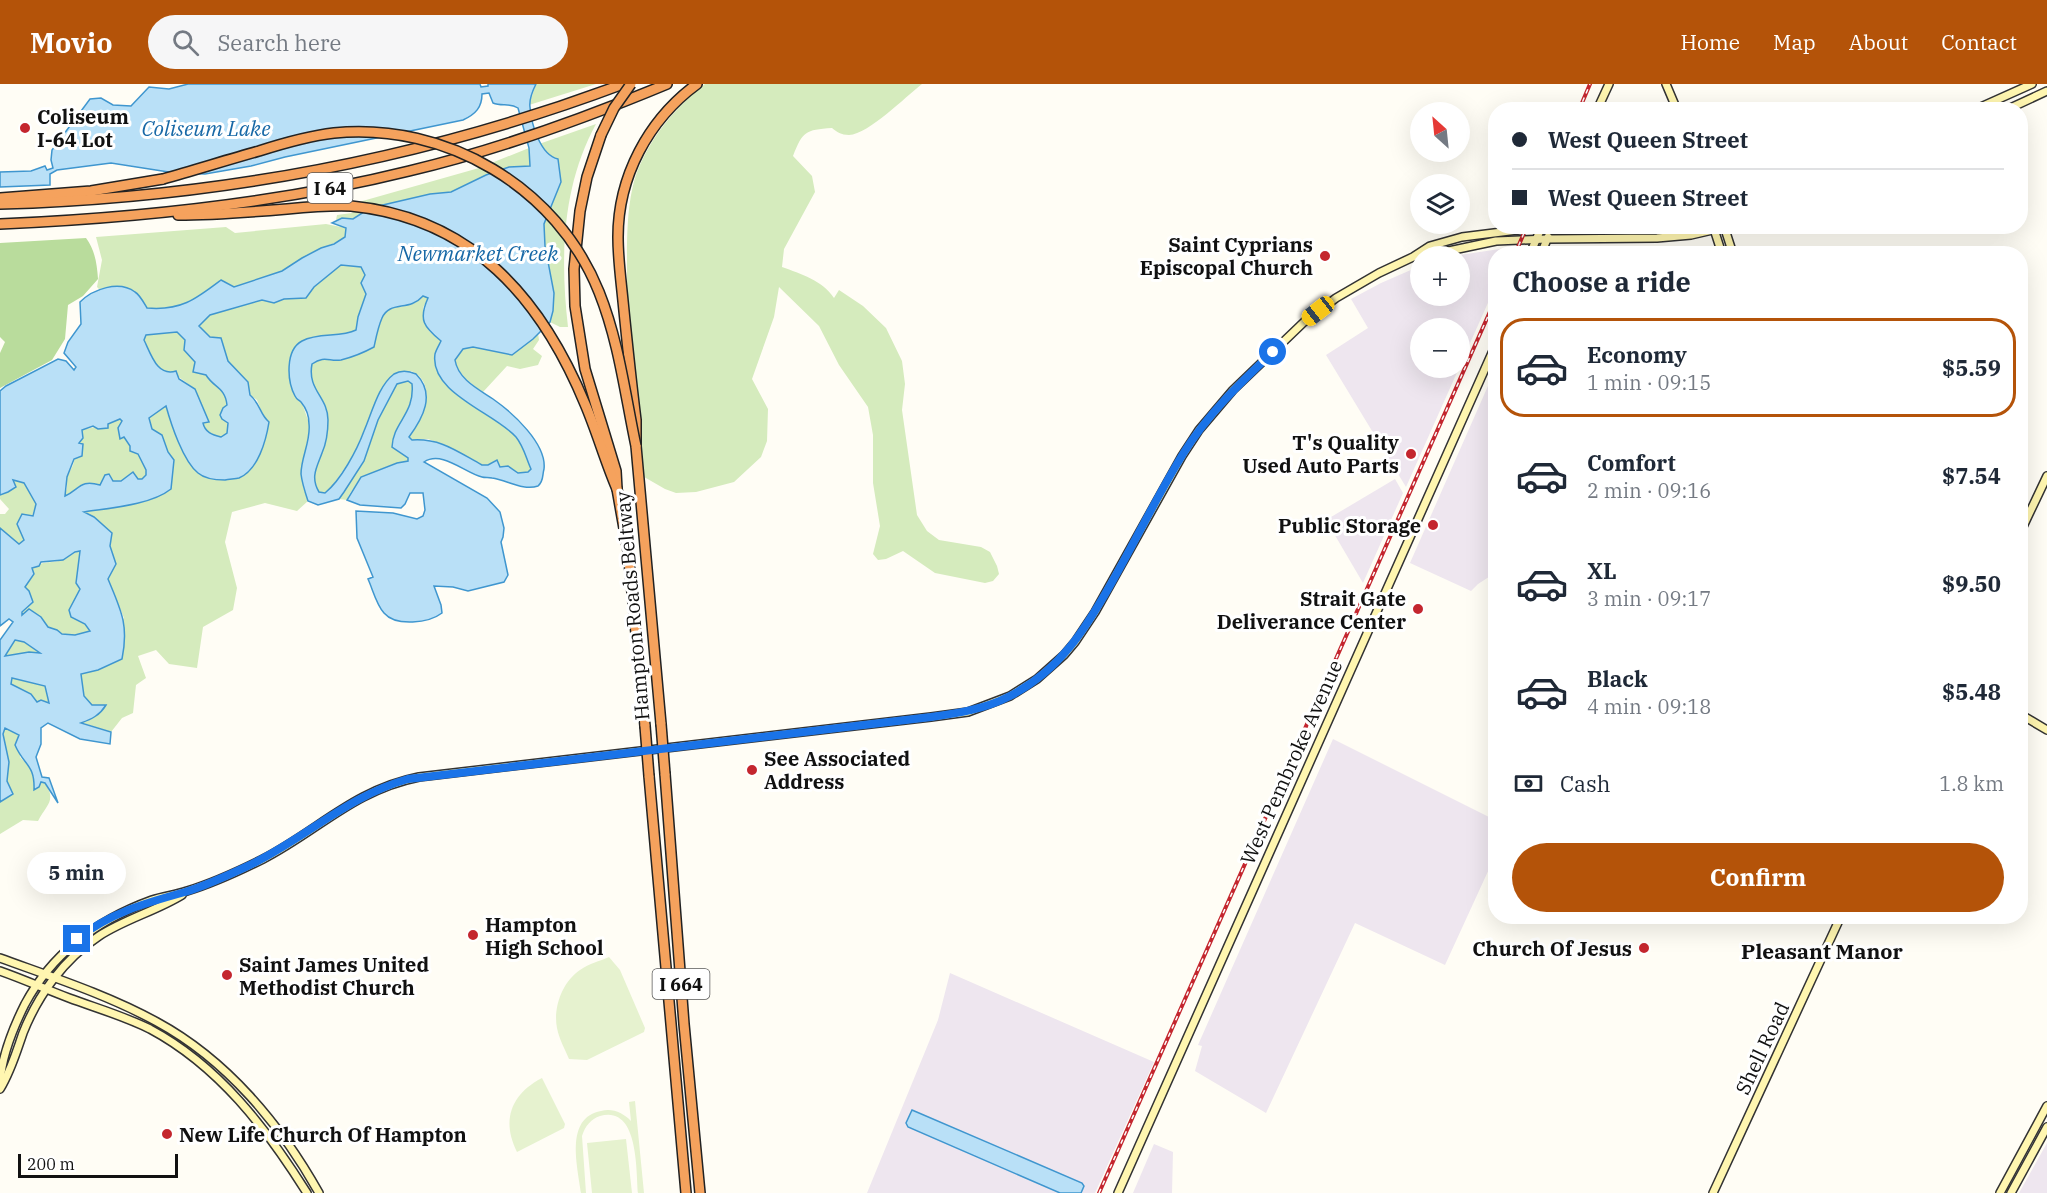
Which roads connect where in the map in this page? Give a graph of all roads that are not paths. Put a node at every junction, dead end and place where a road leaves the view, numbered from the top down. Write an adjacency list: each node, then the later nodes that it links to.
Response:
1 (623, 84): 14 (highway, I 64)
2 (631, 84): 31 (highway, bridge)
3 (666, 84): 15 (highway, I 64)
4 (696, 84): 29 (highway, bridge)
5 (1609, 84): 9 (main road)
6 (1666, 84): 10 (main road)
7 (2032, 84): 11 (main road)
8 (2047, 92): 12 (main road)
9 (1601, 102)
10 (1674, 102)
11 (1992, 102)
12 (2024, 102)
13 (0, 198): 29 (highway, bridge)
14 (0, 204)
15 (130, 215): 16 (highway, I 64); 31 (highway)
16 (0, 224)
17 (1488, 233): 23 (main road)
18 (1538, 234): 21 (main road)
19 (1549, 234): 22 (main road)
20 (1676, 234): 22 (main road)
21 (1536, 239): 22 (main road); 24 (main road); 26 (main road)
22 (1547, 239): 25 (main road)
23 (1430, 246)
24 (1533, 246)
25 (1544, 246)
26 (1470, 247)
27 (1410, 260): 35 (main road)
28 (1488, 362): 51 (main road, West Pembroke Avenue)
29 (636, 446): 50 (highway, Hampton Roads Beltway / I 664, bridge)
30 (2047, 476): 32 (main road)
31 (617, 489): 49 (highway, Hampton Roads Beltway / I 664, bridge)
32 (2028, 516)
33 (2028, 719): 34 (main road)
34 (2047, 730)
35 (187, 892): 39 (main road); 40 (main road)
36 (1837, 924): 52 (main road, Shell Road)
37 (0, 958): 39 (main road)
38 (0, 971): 41 (main road)
39 (45, 973): 40 (main road); 41 (main road)
40 (55, 978): 42 (main road); 48 (main road)
41 (36, 985): 42 (main road); 43 (main road)
42 (46, 989): 44 (main road); 47 (main road)
43 (0, 1082)
44 (0, 1089)
45 (2047, 1106): 53 (main road)
46 (2047, 1127): 54 (main road)
47 (307, 1193)
48 (319, 1193)
49 (686, 1193)
50 (700, 1193)
51 (1118, 1193)
52 (1713, 1193)
53 (2000, 1193)
54 (2011, 1193)

